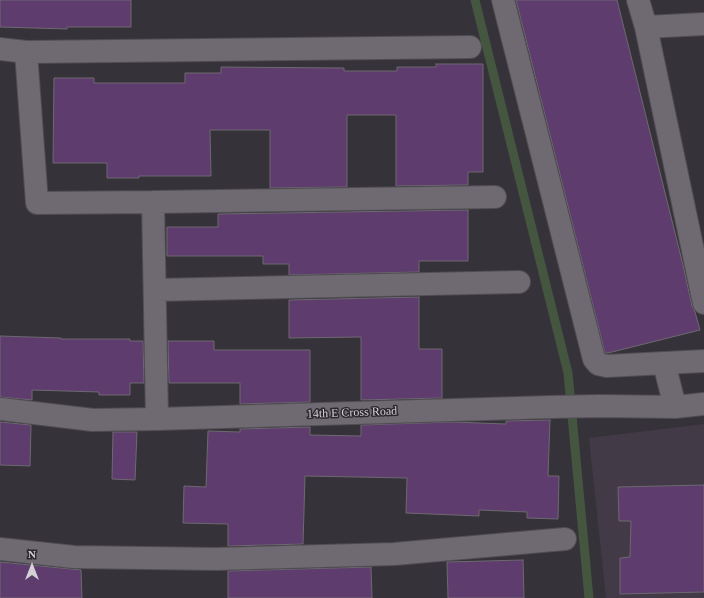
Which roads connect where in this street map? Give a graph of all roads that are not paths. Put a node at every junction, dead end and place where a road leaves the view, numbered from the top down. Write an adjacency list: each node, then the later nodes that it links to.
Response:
1 (503, 0): 14 (street)
2 (638, 0): 4 (street)
3 (704, 24): 4 (street)
4 (646, 27): 12 (street)
5 (470, 48): 7 (street)
6 (0, 49): 7 (street)
7 (26, 52): 9 (street)
8 (495, 197): 9 (street)
9 (152, 202): 11 (street)
10 (519, 282): 11 (street)
11 (156, 290): 18 (street)
12 (704, 303)
13 (704, 361): 14 (street)
14 (664, 364): 16 (street)
15 (704, 404): 16 (street, 14th E Cross Road)
16 (675, 407): 18 (street, 14th E Cross Road)
17 (0, 409): 18 (street, 14th E Cross Road)
18 (158, 419)
19 (565, 539): 20 (street)
20 (0, 549)

